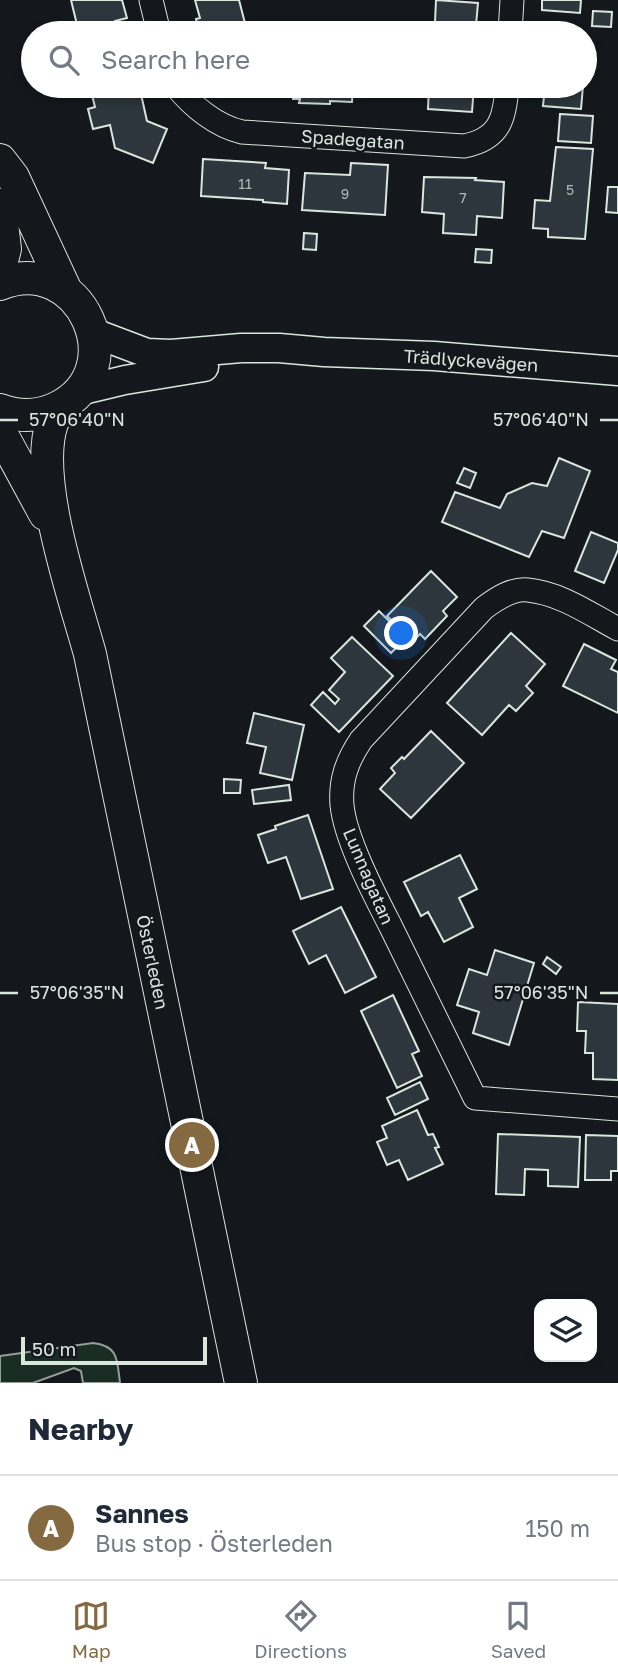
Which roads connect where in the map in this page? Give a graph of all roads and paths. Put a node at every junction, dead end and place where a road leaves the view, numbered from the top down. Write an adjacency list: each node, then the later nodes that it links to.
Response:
1 (151, 0): 3 (street)
2 (512, 0): 4 (street)
3 (156, 21)
4 (511, 21)
5 (188, 98): 6 (street, Spadegatan)
6 (506, 98)
7 (0, 160): 11 (main road)
8 (0, 205): 9 (main road)
9 (0, 268)
10 (0, 284): 11 (main road)
11 (66, 291): 12 (main road)
12 (94, 333): 13 (street, Trädlyckevägen); 15 (main road)
13 (324, 352): 14 (street, Trädlyckevägen); 15 (street, Trädlyckevägen)
14 (618, 372)
15 (71, 398): 16 (main road, Trädlyckevägen); 18 (main road, Österleden)
16 (0, 410)
17 (0, 431): 18 (main road, Österleden)
18 (60, 543): 21 (main road, Österleden)
19 (618, 629): 20 (street, Lunnagatan)
20 (618, 1109)
21 (241, 1383)

